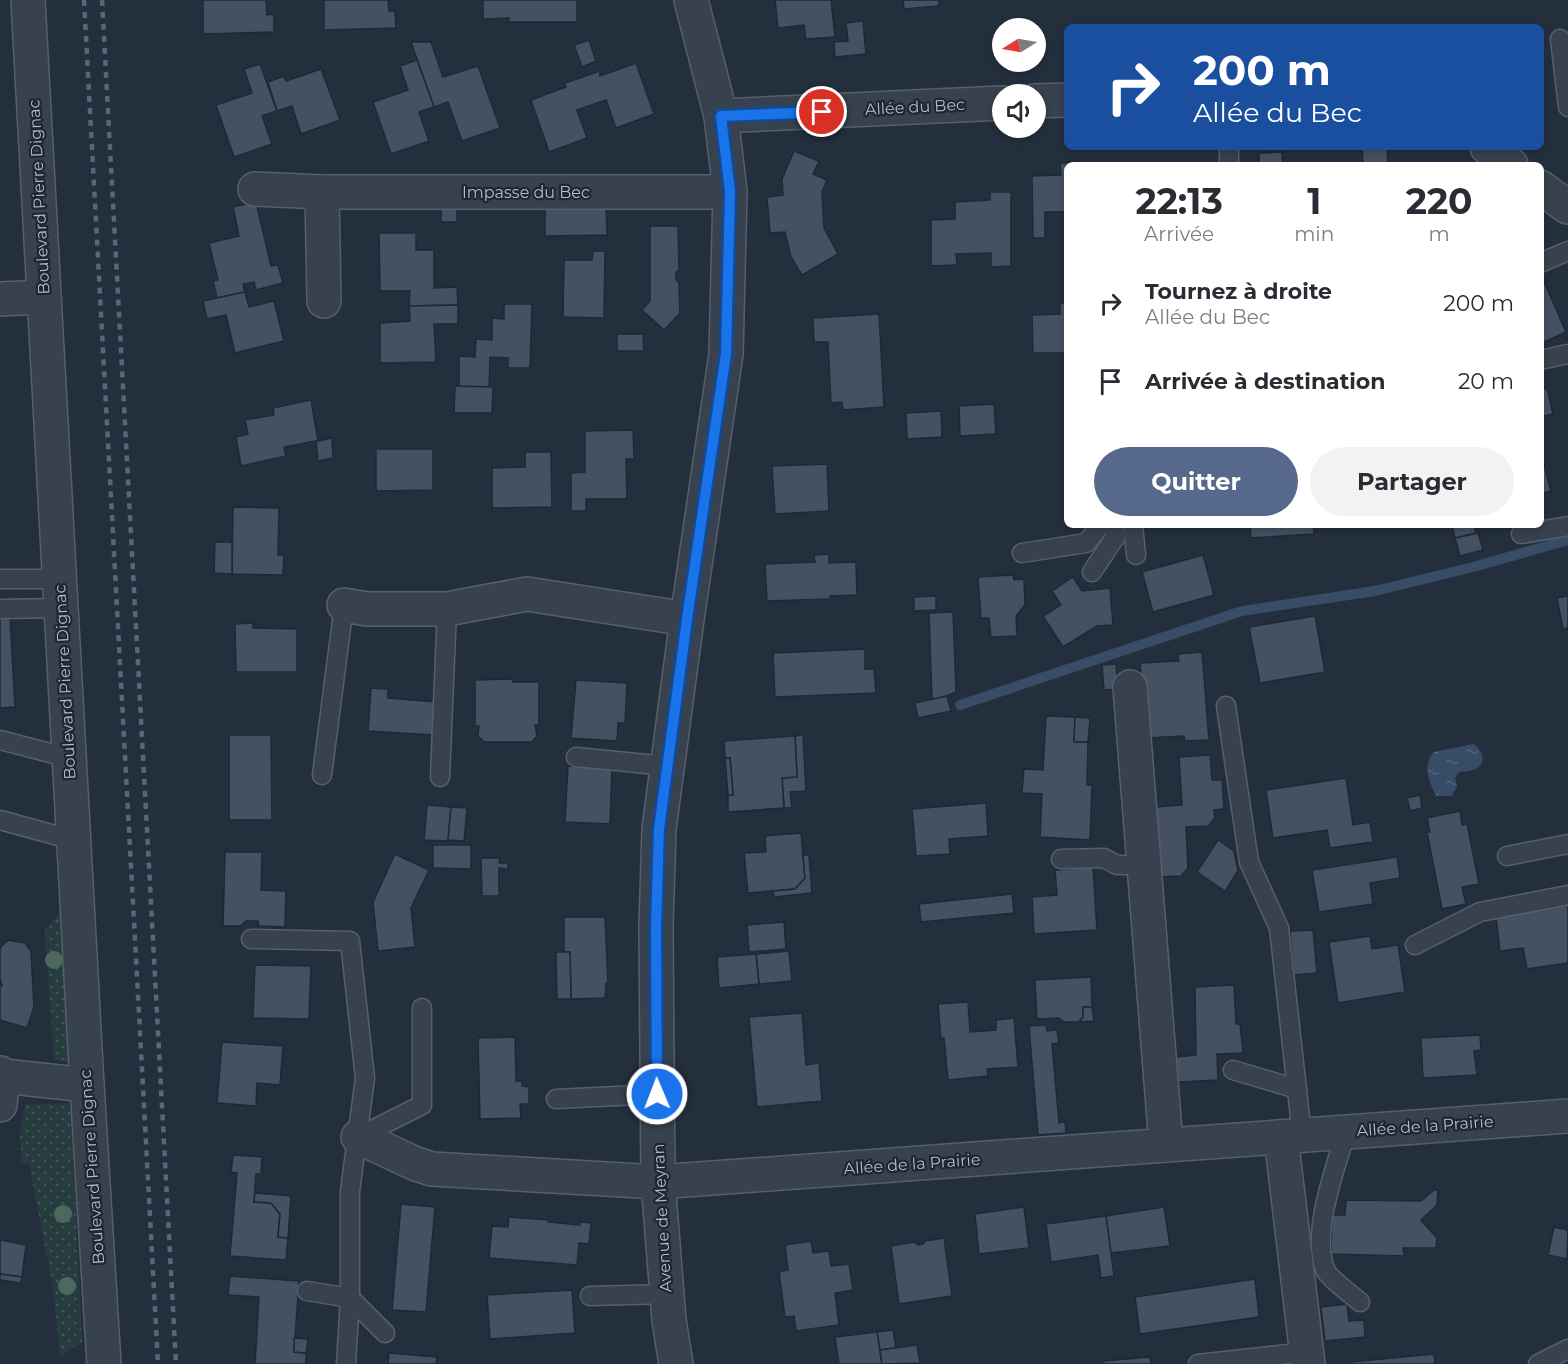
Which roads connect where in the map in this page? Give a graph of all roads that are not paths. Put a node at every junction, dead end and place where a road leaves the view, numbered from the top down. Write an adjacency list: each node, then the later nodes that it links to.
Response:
1 (28, 0): 18 (street, Boulevard Pierre Dignac)
2 (691, 0): 8 (street, Avenue de Meyran)
3 (1560, 39): 7 (lane)
4 (1064, 100): 5 (street)
5 (1046, 101)
6 (992, 103): 8 (street, Allée du Bec)
7 (1568, 107)
8 (721, 116): 14 (street, Avenue de Meyran)
9 (1491, 150): 10 (street)
10 (1507, 162)
11 (255, 189): 13 (street, Impasse du Bec)
12 (1544, 190): 15 (street)
13 (322, 192): 14 (street, Impasse du Bec); 20 (street)
14 (730, 192): 36 (street, Avenue de Meyran)
15 (1568, 207)
16 (1568, 251): 17 (lane)
17 (1544, 261)
18 (44, 297): 19 (street); 32 (street, Boulevard Pierre Dignac)
19 (0, 299)
20 (324, 301)
21 (1568, 354): 22 (lane)
22 (1544, 359)
23 (1568, 525): 27 (lane)
24 (1098, 528): 28 (lane)
25 (1114, 528): 30 (lane)
26 (1133, 528): 29 (lane)
27 (1521, 534)
28 (1022, 553)
29 (1136, 555)
30 (1092, 572)
31 (0, 579): 32 (lane)
32 (60, 593): 34 (lane); 41 (street, Boulevard Pierre Dignac)
33 (344, 606): 35 (street); 43 (lane)
34 (0, 609)
35 (447, 609): 36 (street); 44 (lane)
36 (687, 619): 42 (street, Avenue de Meyran)
37 (1130, 687): 50 (street)
38 (1226, 706): 58 (lane)
39 (0, 740): 41 (lane)
40 (576, 757): 42 (lane)
41 (69, 758): 46 (street, Boulevard Pierre Dignac)
42 (667, 766): 59 (street, Avenue de Meyran)
43 (322, 775)
44 (440, 777)
45 (0, 820): 46 (lane)
46 (73, 840): 57 (street, Boulevard Pierre Dignac)
47 (1568, 844): 48 (lane)
48 (1507, 856)
49 (1061, 859): 50 (lane)
50 (1144, 865): 65 (street)
51 (1568, 895): 53 (lane)
52 (251, 939): 64 (lane)
53 (1415, 945)
54 (422, 1008): 64 (lane)
55 (1233, 1070): 58 (lane)
56 (1, 1085): 57 (street)
57 (87, 1085): 75 (street, Boulevard Pierre Dignac)
58 (1297, 1089): 63 (lane)
59 (657, 1094): 60 (lane); 66 (street, Avenue de Meyran)
60 (556, 1100)
61 (1568, 1116): 62 (street, Allée de la Prairie)
62 (1346, 1132): 63 (street, Allée de la Prairie); 71 (lane)
63 (1291, 1136): 65 (street, Allée de la Prairie); 74 (street)
64 (358, 1137): 66 (street, Allée de la Prairie); 70 (lane)
65 (1166, 1145): 66 (street, Allée de la Prairie)
66 (658, 1182): 68 (street, Avenue de Meyran)
67 (307, 1291): 70 (lane)
68 (667, 1294): 69 (lane); 77 (street, Avenue de Meyran)
69 (590, 1296)
70 (350, 1298): 72 (lane); 76 (lane)
71 (1360, 1302)
72 (385, 1333)
73 (1568, 1349): 79 (lane)
74 (1307, 1358): 78 (lane)
75 (104, 1364)
76 (346, 1364)
77 (676, 1364)
78 (1198, 1364)
79 (1538, 1364)

